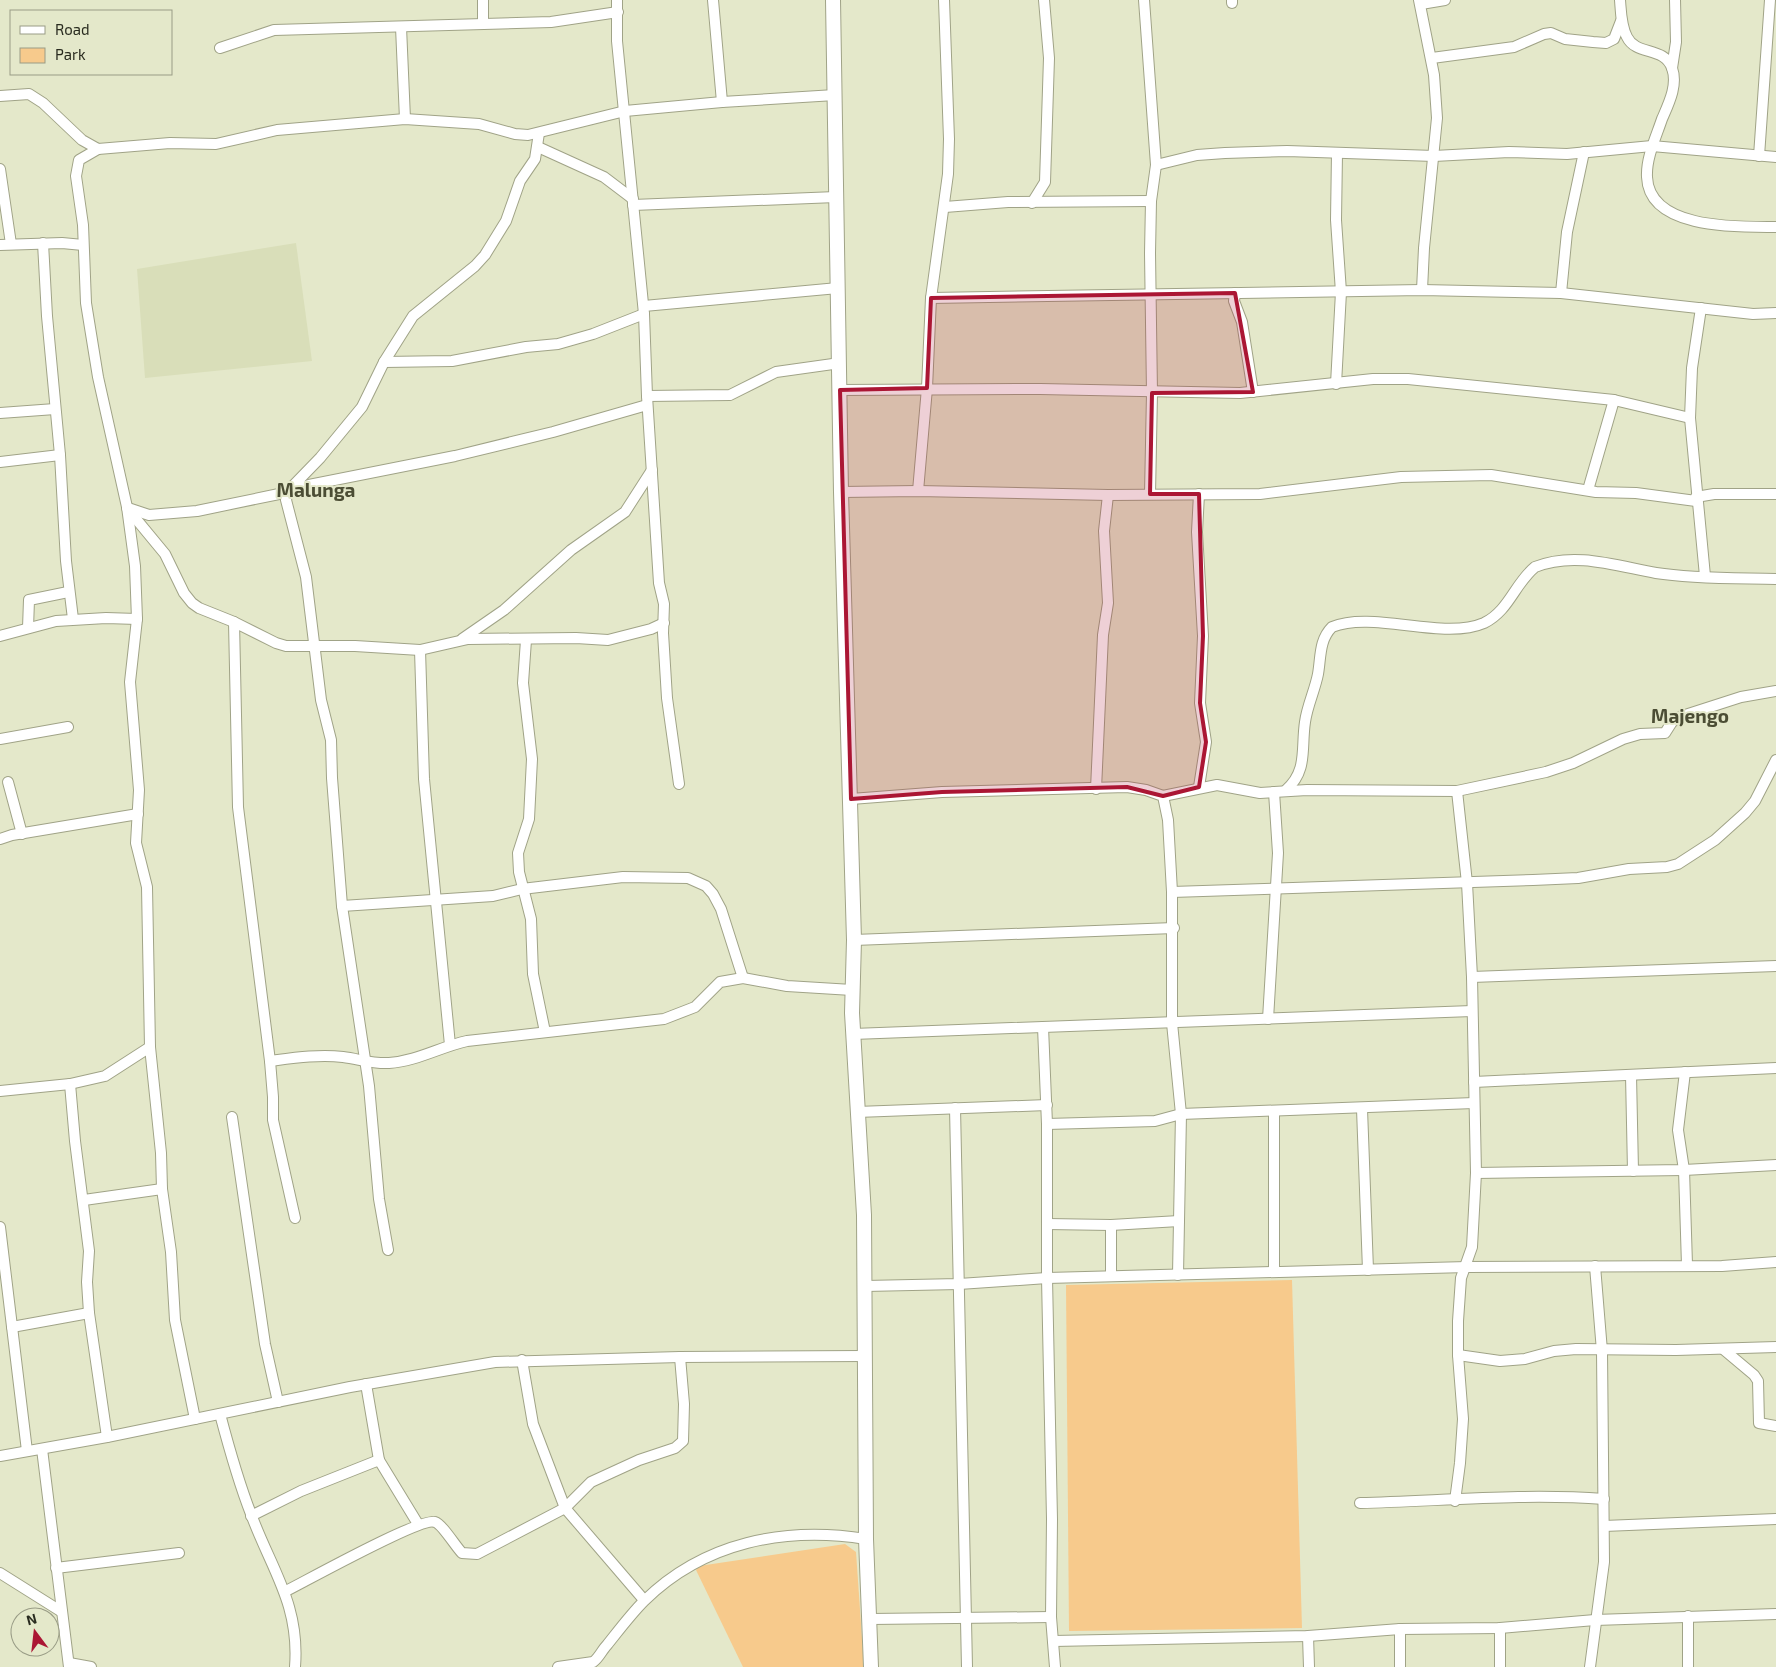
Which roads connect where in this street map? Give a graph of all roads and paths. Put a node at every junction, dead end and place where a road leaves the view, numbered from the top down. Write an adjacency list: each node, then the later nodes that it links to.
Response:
1 (483, 0): 15 (street)
2 (617, 0): 13 (street)
3 (713, 0): 22 (street)
4 (833, 0): 20 (street)
5 (944, 0): 40 (street)
6 (1044, 0): 38 (street)
7 (1144, 0): 34 (street)
8 (1445, 0): 12 (street)
9 (1620, 0): 14 (street)
10 (1675, 0): 19 (street)
11 (1770, 0): 32 (street)
12 (1420, 2): 18 (street)
13 (618, 12): 15 (street); 23 (street)
14 (1622, 20): 18 (street); 19 (street)
15 (483, 24): 16 (street)
16 (400, 27): 17 (street); 24 (street)
17 (220, 48)
18 (1432, 58): 31 (street)
19 (1672, 68): 26 (street)
20 (835, 95): 22 (street); 36 (street)
21 (0, 96): 28 (street)
22 (722, 102): 23 (street)
23 (625, 111): 25 (street); 37 (street)
24 (405, 119): 25 (street); 28 (street)
25 (539, 132): 27 (street)
26 (1652, 146): 29 (street); 32 (street); 41 (street)
27 (538, 147): 37 (street); 56 (street)
28 (98, 149): 45 (street)
29 (1584, 152): 31 (street); 50 (street)
30 (1337, 154): 31 (street); 34 (street); 48 (street)
31 (1434, 156): 47 (street)
32 (1758, 156): 33 (street)
33 (1776, 157)
34 (1156, 165): 39 (street)
35 (0, 169): 43 (street)
36 (836, 197): 37 (street); 46 (street)
37 (633, 202): 54 (street)
38 (1032, 202): 39 (street); 40 (street)
39 (1151, 202): 51 (street)
40 (945, 207): 52 (street)
41 (1776, 227)
42 (43, 243): 43 (street); 45 (street); 65 (street)
43 (11, 244): 44 (street)
44 (0, 245)
45 (83, 246): 80 (street)
46 (838, 288): 54 (street); 57 (street)
47 (1422, 290): 48 (street); 50 (street)
48 (1341, 292): 49 (street); 58 (street)
49 (1234, 293): 51 (street); 61 (street)
50 (1561, 293): 53 (street)
51 (1152, 296): 52 (street); 62 (street)
52 (931, 298): 59 (street)
53 (1701, 308): 55 (street); 67 (street)
54 (644, 310): 56 (street); 63 (street)
55 (1776, 313)
56 (384, 362): 72 (street)
57 (840, 363): 60 (street); 63 (street)
58 (1336, 384): 61 (street); 64 (street)
59 (927, 388): 60 (street); 62 (street); 73 (street)
60 (840, 390): 74 (street)
61 (1253, 392): 62 (street)
62 (1152, 393): 75 (street)
63 (647, 400): 70 (street); 72 (street)
64 (1614, 400): 67 (street); 71 (street)
65 (55, 409): 66 (street); 68 (street)
66 (0, 413)
67 (1690, 418): 79 (street)
68 (60, 455): 69 (street); 83 (street)
69 (0, 462)
70 (652, 470): 87 (street); 90 (street)
71 (1588, 490): 76 (street); 79 (street)
72 (288, 491): 80 (street); 92 (street)
73 (918, 491): 74 (street); 78 (street)
74 (841, 492): 106 (street)
75 (1150, 494): 76 (street); 78 (street)
76 (1199, 494): 100 (street)
77 (1776, 494): 79 (street)
78 (1108, 495): 101 (street)
79 (1696, 499): 81 (street)
80 (127, 507): 85 (street); 86 (street)
81 (1706, 576): 82 (street); 102 (street)
82 (1776, 579)
83 (68, 592): 84 (street); 88 (street)
84 (73, 619): 85 (street); 88 (street)
85 (137, 619): 107 (street)
86 (234, 622): 92 (street); 130 (street)
87 (664, 623): 91 (street); 99 (street)
88 (28, 628): 89 (street)
89 (0, 636)
90 (461, 640): 91 (street); 93 (street)
91 (526, 640): 111 (street)
92 (313, 646): 93 (street); 115 (street)
93 (420, 650): 114 (street)
94 (1776, 690): 103 (street)
95 (68, 727): 96 (street)
96 (0, 739)
97 (1776, 760): 110 (street)
98 (8, 782): 108 (street)
99 (679, 784)
100 (1199, 787): 104 (street); 105 (street)
101 (1096, 789): 105 (street); 106 (street)
102 (1286, 790): 103 (street); 104 (street)
103 (1457, 791): 110 (street)
104 (1274, 792): 112 (street)
105 (1163, 796): 113 (street)
106 (851, 799): 117 (street)
107 (138, 814): 108 (street); 129 (street)
108 (22, 834): 109 (street)
109 (0, 840)
110 (1468, 884): 112 (street); 120 (street)
111 (522, 888): 114 (street); 119 (street); 126 (street)
112 (1276, 889): 113 (street); 123 (street)
113 (1172, 892): 116 (street)
114 (438, 899): 115 (street); 128 (street)
115 (342, 906): 131 (street)
116 (1174, 928): 117 (street); 124 (street)
117 (854, 940): 121 (street)
118 (1776, 966): 120 (street)
119 (743, 978): 121 (street); 126 (street)
120 (1472, 978): 122 (street)
121 (852, 990): 127 (street)
122 (1472, 1011): 123 (street); 135 (street)
123 (1268, 1019): 124 (street)
124 (1172, 1023): 125 (street); 144 (street)
125 (1043, 1027): 127 (street); 139 (street)
126 (545, 1032): 128 (street)
127 (853, 1034): 143 (street)
128 (450, 1045): 131 (street)
129 (150, 1047): 136 (street); 151 (street)
130 (270, 1061): 131 (street); 153 (street)
131 (365, 1062): 158 (street)
132 (1776, 1068): 133 (street)
133 (1685, 1072): 134 (street); 148 (street)
134 (1631, 1075): 135 (street); 149 (street)
135 (1474, 1082): 138 (street)
136 (70, 1084): 137 (street); 152 (street)
137 (0, 1091)
138 (1474, 1103): 141 (street); 150 (street)
139 (1047, 1105): 140 (street); 146 (street)
140 (955, 1108): 143 (street); 168 (street)
141 (1362, 1109): 142 (street); 163 (street)
142 (1274, 1110): 144 (street); 164 (street)
143 (857, 1112): 169 (street)
144 (1181, 1114): 146 (street); 154 (street)
145 (232, 1117): 180 (street)
146 (1048, 1124): 155 (street)
147 (1776, 1165): 148 (street)
148 (1684, 1170): 149 (street); 160 (street)
149 (1633, 1171): 150 (street)
150 (1476, 1173): 162 (street)
151 (162, 1188): 152 (street); 182 (street)
152 (84, 1200): 170 (street)
153 (295, 1218)
154 (1179, 1222): 156 (street); 165 (street)
155 (1047, 1224): 156 (street); 167 (street)
156 (1111, 1225): 166 (street)
157 (0, 1227): 171 (street)
158 (388, 1250)
159 (1776, 1262): 160 (street)
160 (1687, 1265): 161 (street)
161 (1595, 1266): 162 (street); 174 (street)
162 (1467, 1267): 163 (street); 175 (street)
163 (1368, 1270): 164 (street)
164 (1274, 1272): 165 (street)
165 (1178, 1275): 166 (street)
166 (1111, 1276): 167 (street)
167 (1047, 1278): 168 (street); 206 (street)
168 (959, 1284): 169 (street); 207 (street)
169 (865, 1286): 176 (street)
170 (88, 1313): 171 (street); 184 (street)
171 (12, 1327): 186 (street)
172 (1776, 1347): 173 (street)
173 (1723, 1349): 174 (street); 183 (street)
174 (1602, 1351): 175 (street); 189 (street)
175 (1458, 1355): 190 (street)
176 (864, 1356): 177 (street); 197 (street)
177 (680, 1357): 178 (street); 192 (street)
178 (522, 1360): 179 (street); 192 (street)
179 (366, 1384): 180 (street); 188 (street)
180 (278, 1402): 181 (street)
181 (220, 1414): 182 (street); 193 (street)
182 (195, 1419): 184 (street)
183 (1776, 1426)
184 (107, 1437): 185 (street)
185 (42, 1449): 186 (street); 199 (street)
186 (27, 1451): 187 (street)
187 (0, 1456)
188 (380, 1460): 193 (street); 195 (street)
189 (1604, 1499): 190 (street); 196 (street)
190 (1455, 1501): 191 (street)
191 (1360, 1503)
192 (565, 1508): 195 (street); 202 (street)
193 (251, 1516): 201 (street)
194 (1776, 1519): 196 (street)
195 (418, 1524): 201 (street)
196 (1604, 1526): 209 (street)
197 (866, 1539): 202 (street); 208 (street)
198 (180, 1553): 199 (street)
199 (56, 1568): 203 (street)
200 (0, 1573): 203 (street)
201 (286, 1590): 216 (street)
202 (644, 1600): 217 (street)
203 (62, 1612): 214 (street)
204 (1776, 1614): 205 (street)
205 (1688, 1616): 209 (street); 225 (street)
206 (1051, 1617): 207 (street); 213 (street)
207 (965, 1619): 208 (street); 219 (street)
208 (871, 1620): 218 (street)
209 (1595, 1620): 210 (street); 224 (street)
210 (1500, 1628): 211 (street); 223 (street)
211 (1400, 1629): 212 (street); 222 (street)
212 (1308, 1636): 213 (street); 221 (street)
213 (1053, 1640): 220 (street)
214 (69, 1665): 215 (street)
215 (91, 1667)
216 (295, 1667)
217 (558, 1667)
218 (871, 1667)
219 (967, 1667)
220 (1055, 1667)
221 (1309, 1667)
222 (1400, 1667)
223 (1500, 1667)
224 (1590, 1667)
225 (1688, 1667)

